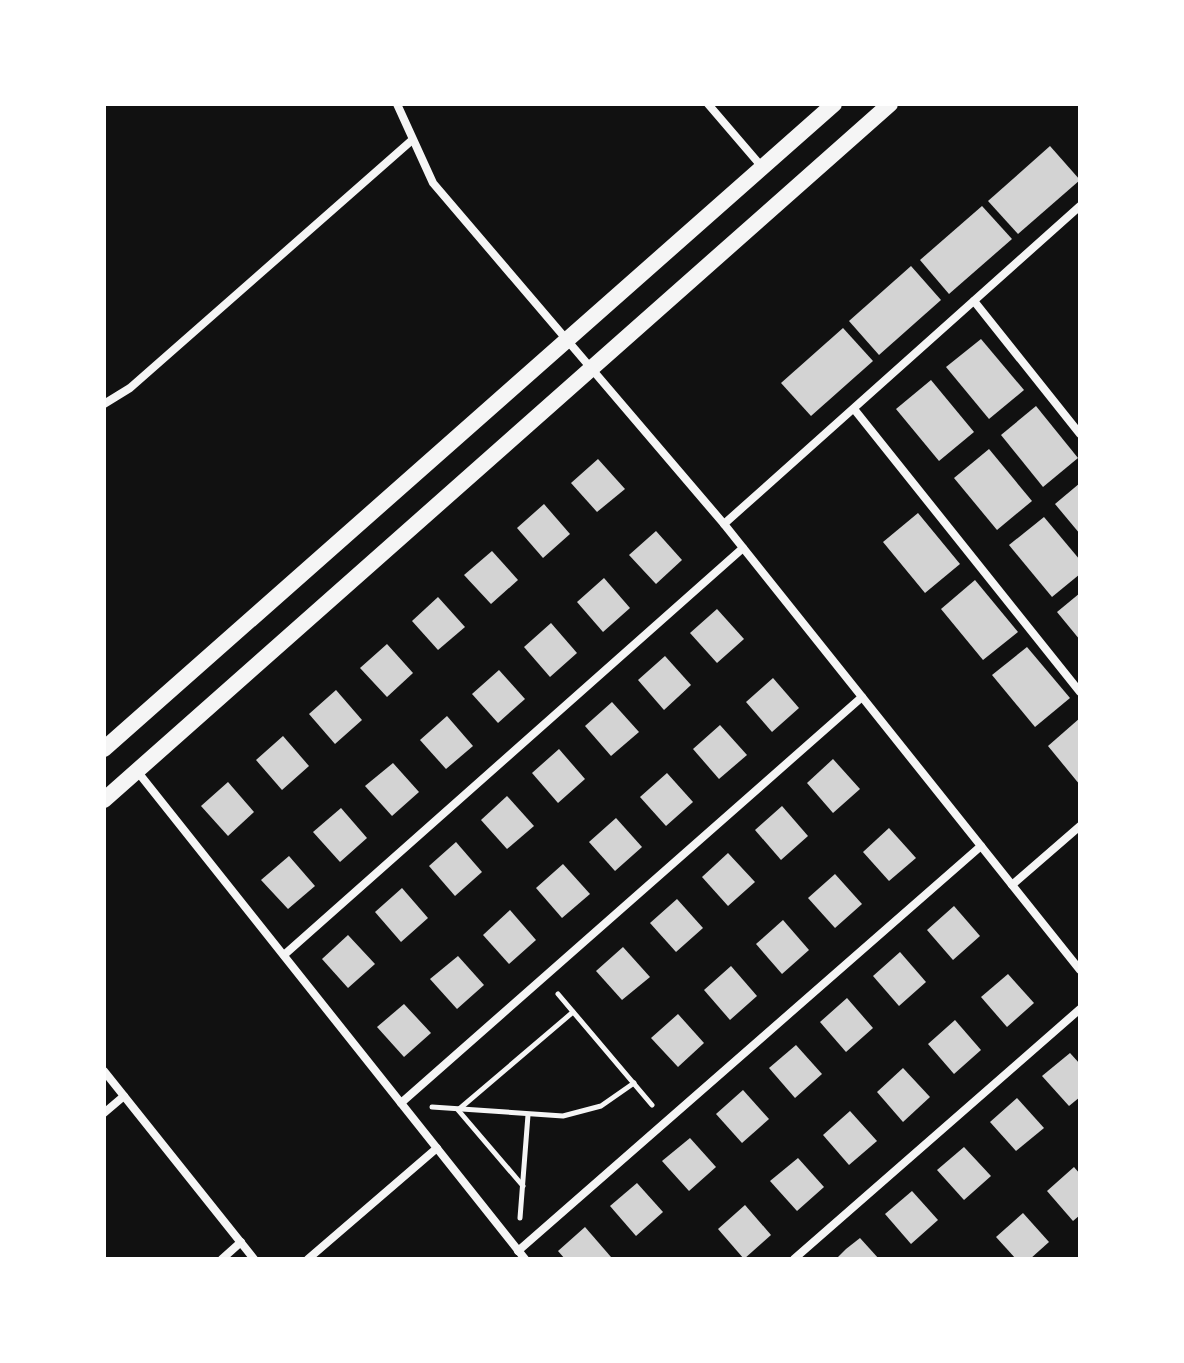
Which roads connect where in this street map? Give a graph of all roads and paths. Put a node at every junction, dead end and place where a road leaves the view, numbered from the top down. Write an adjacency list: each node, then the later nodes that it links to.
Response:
1 (397, 104): 5 (street)
2 (708, 104): 6 (street)
3 (834, 104): 6 (main road)
4 (890, 104): 10 (main road)
5 (411, 141): 9 (street); 11 (street)
6 (763, 168): 9 (main road)
7 (1080, 206): 8 (street)
8 (974, 301): 12 (street); 13 (street)
9 (568, 339): 10 (street); 19 (main road)
10 (592, 366): 15 (street); 20 (main road)
11 (104, 404)
12 (854, 409): 15 (street); 17 (street)
13 (1077, 423): 14 (street)
14 (1080, 434)
15 (724, 524): 16 (street)
16 (743, 548): 18 (street); 25 (street)
17 (1080, 692)
18 (862, 697): 23 (street); 27 (street)
19 (104, 749)
20 (137, 771): 21 (main road); 25 (street)
21 (104, 800)
22 (1080, 826): 24 (street)
23 (981, 846): 24 (street); 37 (street)
24 (1012, 885): 26 (street)
25 (284, 955): 33 (street)
26 (1080, 970)
27 (543, 977): 29 (path); 33 (street)
28 (1080, 1009): 46 (street)
29 (573, 1012): 31 (path); 34 (path)
30 (104, 1071): 32 (street)
31 (634, 1083): 36 (path); 37 (path)
32 (124, 1096): 35 (street); 40 (street)
33 (401, 1103): 34 (path); 38 (street)
34 (458, 1110): 36 (path); 39 (path)
35 (104, 1113)
36 (528, 1115): 39 (path)
37 (666, 1121): 41 (street)
38 (437, 1148): 41 (street); 44 (street)
39 (523, 1186): 41 (path)
40 (241, 1242): 42 (street); 43 (street)
41 (518, 1251): 45 (street)
42 (222, 1259)
43 (254, 1259)
44 (308, 1259)
45 (525, 1259)
46 (794, 1259)

